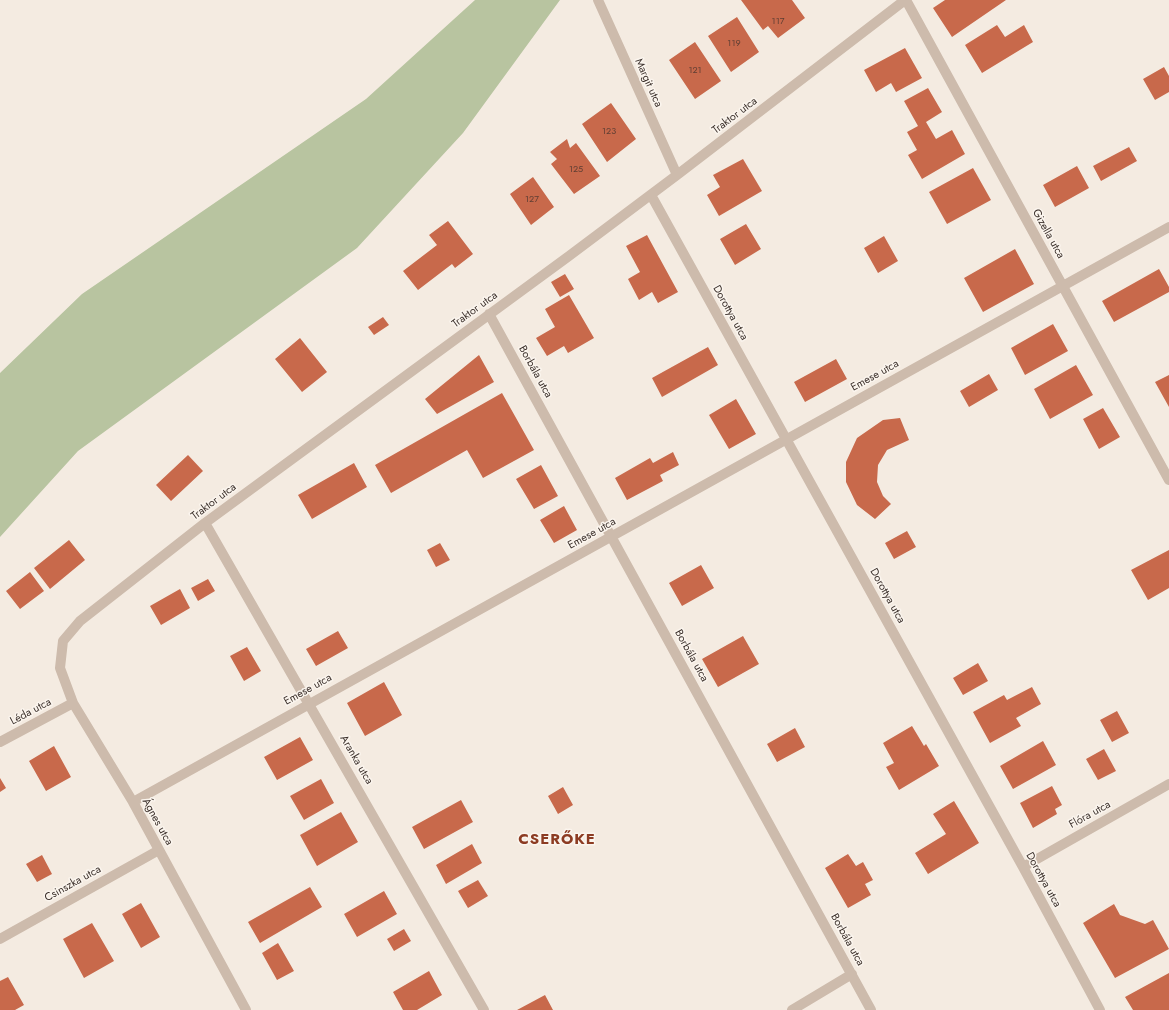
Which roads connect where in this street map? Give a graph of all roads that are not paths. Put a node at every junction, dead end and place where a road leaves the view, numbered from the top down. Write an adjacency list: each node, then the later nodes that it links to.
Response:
1 (598, 0): 3 (street, Margit utca)
2 (906, 0): 3 (street, Traktor utca); 6 (street, Gizella utca)
3 (677, 175): 4 (street, Traktor utca)
4 (651, 195): 7 (street, Traktor utca); 8 (street, Dorottya utca)
5 (1169, 227): 6 (street, Emese utca)
6 (1062, 285): 8 (street, Emese utca); 9 (street, Gizella utca)
7 (489, 314): 10 (street, Traktor utca); 11 (street, Borbála utca)
8 (787, 439): 11 (street, Emese utca); 19 (street, Dorottya utca)
9 (1169, 480)
10 (206, 523): 12 (street, Traktor utca); 14 (street, Aranka utca)
11 (612, 537): 14 (street, Emese utca); 21 (street, Borbála utca)
12 (63, 641): 13 (street, Ágnes utca)
13 (73, 703): 15 (street, Léda utca); 17 (street, Ágnes utca)
14 (309, 703): 17 (street, Emese utca); 23 (street, Aranka utca)
15 (0, 742)
16 (1169, 784): 19 (street, Flóra utca)
17 (133, 802): 18 (street, Ágnes utca)
18 (159, 850): 20 (street, Csinszka utca); 22 (street, Ágnes utca)
19 (1023, 867): 26 (street, Dorottya utca)
20 (0, 939)
21 (852, 974): 24 (street); 25 (street, Borbála utca)
22 (246, 1010)
23 (484, 1010)
24 (792, 1010)
25 (871, 1010)
26 (1100, 1010)

